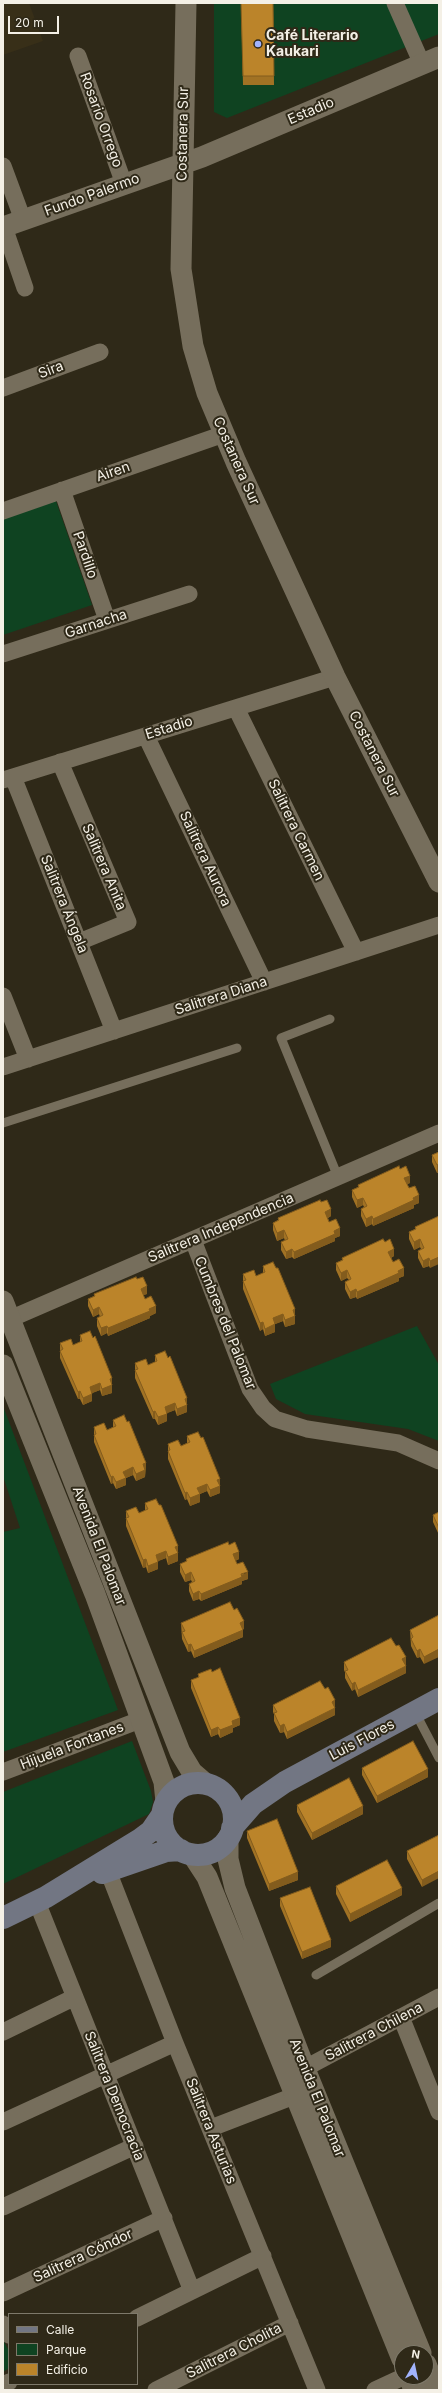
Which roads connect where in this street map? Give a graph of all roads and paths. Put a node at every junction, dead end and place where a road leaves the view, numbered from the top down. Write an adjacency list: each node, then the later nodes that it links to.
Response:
1 (186, 3): 5 (street, Costanera Sur)
2 (396, 3): 4 (street)
3 (78, 56): 7 (street, Rosario Orrego)
4 (431, 61): 5 (street, Estadio)
5 (182, 164): 7 (street, Fundo Palermo); 12 (street, Costanera Sur)
6 (3, 166): 8 (street)
7 (124, 184): 8 (street, Fundo Palermo)
8 (10, 225): 9 (street)
9 (25, 288)
10 (100, 352): 11 (street, Sira)
11 (3, 388)
12 (224, 434): 13 (street, Airen); 18 (street, Costanera Sur)
13 (62, 490): 14 (street, Airen); 16 (street, Pardillo)
14 (3, 511)
15 (189, 594): 16 (street, Garnacha)
16 (107, 620): 17 (street, Garnacha)
17 (3, 654)
18 (335, 677): 19 (street, Estadio); 23 (street, Costanera Sur)
19 (236, 708): 20 (street, Estadio); 26 (street, Salitrera Carmen)
20 (146, 736): 21 (street, Estadio); 27 (street, Salitrera Aurora)
21 (60, 762): 22 (street, Estadio); 25 (street, Salitrera Anita)
22 (8, 778): 25 (street, Salitrera Ángela)
23 (439, 882)
24 (439, 925): 26 (street, Salitrera Diana)
25 (79, 942): 30 (street, Salitrera Ángela)
26 (356, 952): 27 (street, Salitrera Diana)
27 (264, 982): 30 (street, Salitrera Diana)
28 (3, 996): 32 (street)
29 (330, 1019): 36 (lane)
30 (114, 1031): 32 (street, Salitrera Diana)
31 (237, 1048): 34 (lane)
32 (28, 1059): 33 (street, Salitrera Diana)
33 (3, 1067)
34 (3, 1123)
35 (439, 1133): 36 (street, Salitrera Independencia)
36 (338, 1177): 37 (street, Salitrera Independencia)
37 (193, 1240): 38 (street, Salitrera Independencia); 40 (street, Cumbres del Palomar)
38 (5, 1314): 47 (street, Avenida El Palomar)
39 (3, 1365): 43 (street, Avenida El Palomar)
40 (439, 1461)
41 (439, 1699): 42 (main road, Luis Flores)
42 (415, 1712): 44 (lane); 46 (main road, Luis Flores)
43 (140, 1720): 45 (street, Hijuela Fontanes); 48 (street, Avenida El Palomar)
44 (439, 1758)
45 (3, 1772)
46 (285, 1782): 47 (main road, Luis Flores); 49 (main road, Luis Flores)
47 (213, 1788): 48 (main road); 49 (main road)
48 (164, 1808): 50 (main road); 52 (main road)
49 (230, 1833): 50 (main road); 62 (street, Avenida El Palomar)
50 (187, 1852): 51 (main road); 62 (street, Avenida El Palomar)
51 (108, 1871): 52 (main road); 60 (street, Salitrera Asturias)
52 (42, 1900): 54 (main road); 57 (street, Salitrera Democracia)
53 (439, 1902): 55 (lane)
54 (3, 1918)
55 (316, 1975)
56 (439, 1997): 58 (street, Salitrera Chilena)
57 (73, 1998): 59 (street); 61 (street, Salitrera Democracia)
58 (401, 2017): 62 (street, Salitrera Chilena); 63 (street)
59 (3, 2032)
60 (175, 2043): 61 (street); 65 (street, Salitrera Asturias)
61 (105, 2074): 64 (street); 66 (street, Salitrera Democracia)
62 (295, 2081): 65 (street, Salitrera Chilena); 76 (street, Avenida El Palomar); 77 (street, Avenida El Palomar)
63 (439, 2112)
64 (3, 2122)
65 (211, 2128): 69 (street, Salitrera Asturias)
66 (135, 2146): 67 (street); 68 (street, Salitrera Democracia)
67 (3, 2207)
68 (164, 2218): 70 (street, Salitrera Democracia); 71 (street, Salitrera Cóndor)
69 (263, 2256): 70 (street); 73 (street, Salitrera Asturias)
70 (192, 2291): 72 (street)
71 (3, 2293)
72 (138, 2318)
73 (290, 2323): 79 (street, Salitrera Cholita); 80 (street, Salitrera Asturias)
74 (3, 2324): 75 (street)
75 (8, 2334)
76 (397, 2345)
77 (417, 2345)
78 (394, 2381): 81 (street)
79 (156, 2390)
80 (317, 2390)
81 (375, 2390)

